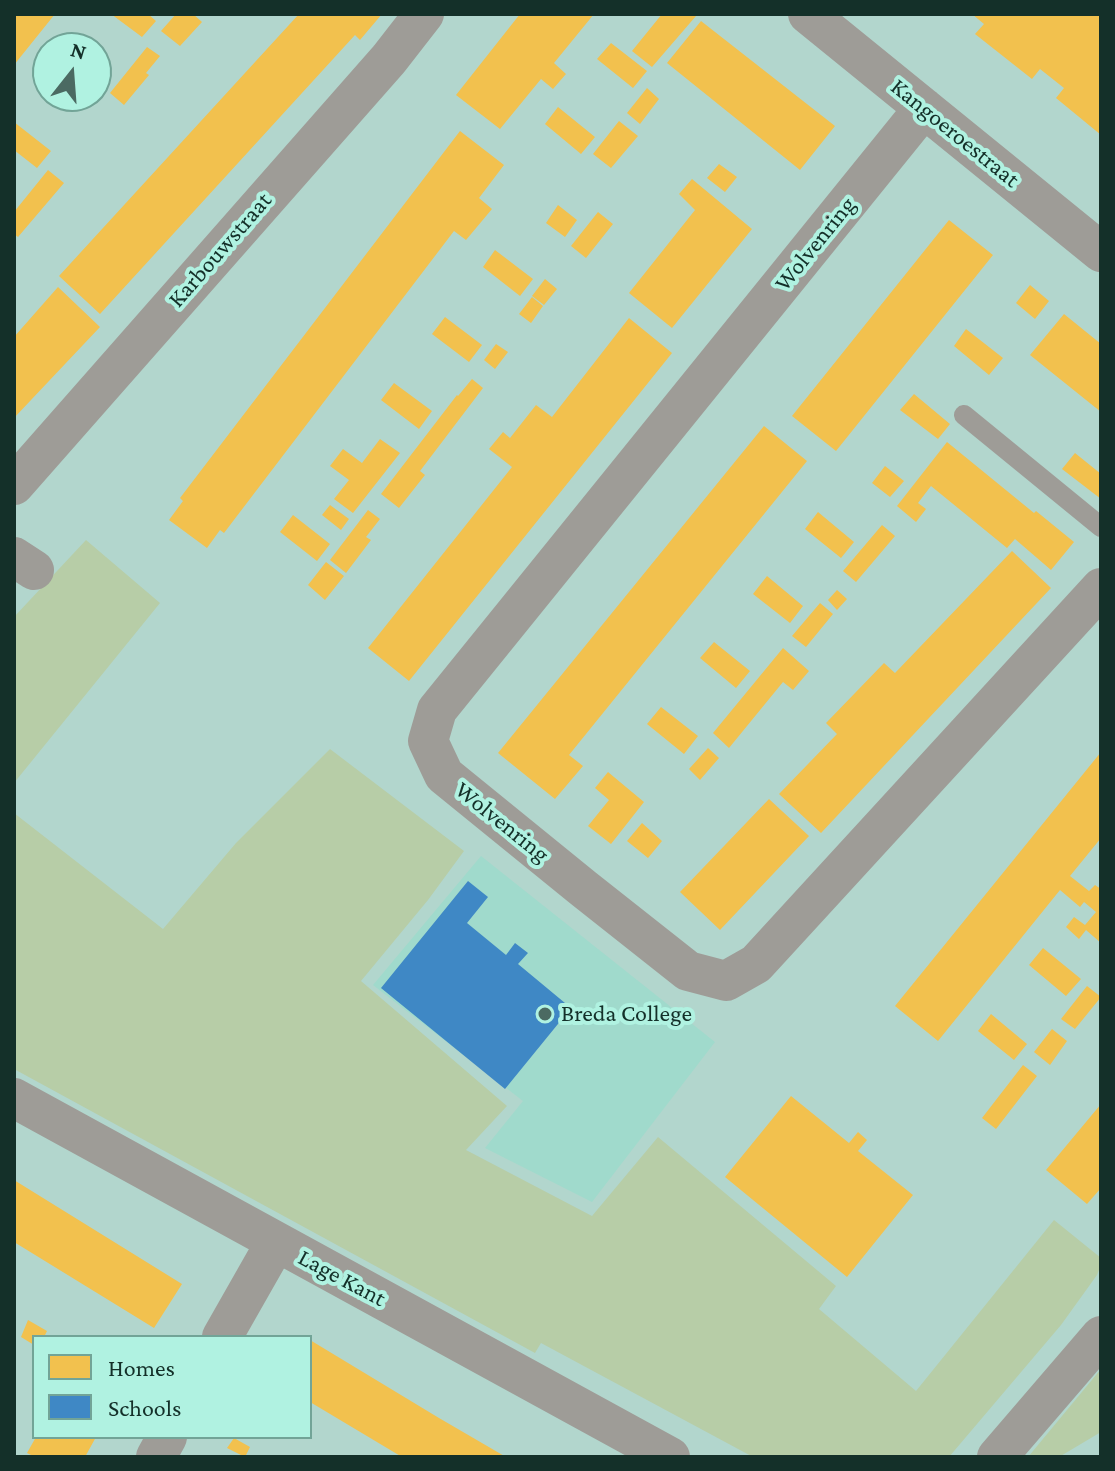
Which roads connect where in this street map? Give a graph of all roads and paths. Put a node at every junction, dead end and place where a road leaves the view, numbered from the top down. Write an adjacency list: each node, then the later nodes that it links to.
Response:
1 (424, 14): 6 (street, Karbouwstraat)
2 (808, 14): 3 (street, Kangoeroestraat)
3 (924, 108): 4 (street, Kangoeroestraat); 8 (street, Wolvenring)
4 (1101, 252)
5 (964, 415): 7 (lane)
6 (14, 485)
7 (1101, 527)
8 (1101, 588)
9 (14, 1098): 10 (street, Lage Kant)
10 (276, 1242): 11 (street); 14 (street, Lage Kant)
11 (223, 1335)
12 (1101, 1336): 16 (street)
13 (166, 1439): 15 (street)
14 (651, 1452)
15 (156, 1457)
16 (997, 1457)

